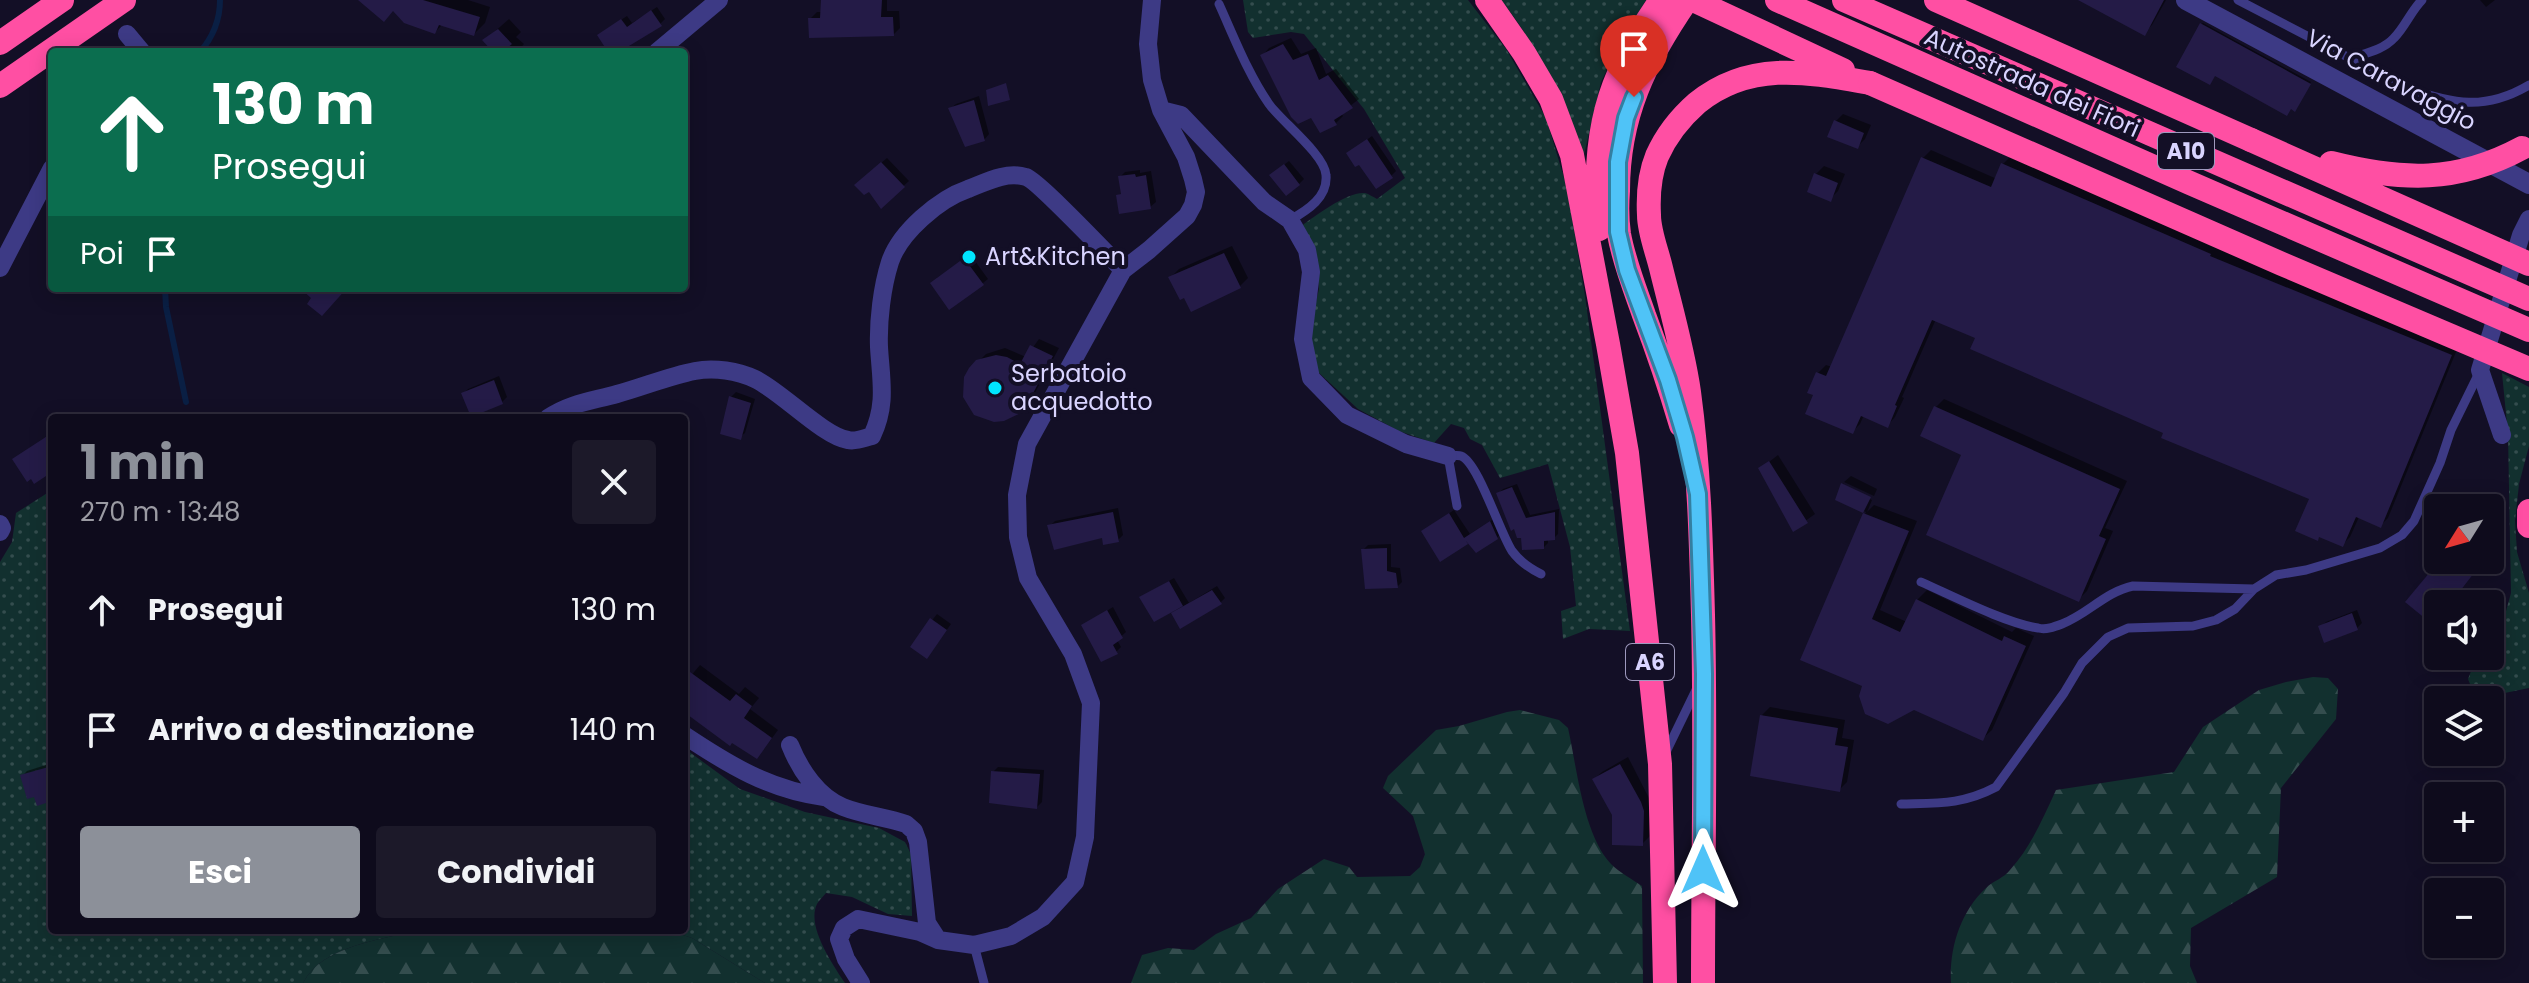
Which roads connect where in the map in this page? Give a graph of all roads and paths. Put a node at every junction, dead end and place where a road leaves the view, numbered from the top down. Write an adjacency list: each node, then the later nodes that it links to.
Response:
1 (62, 0): 18 (highway)
2 (124, 0): 16 (highway)
3 (139, 0): 16 (highway)
4 (719, 0): 21 (street)
5 (1152, 0): 27 (street)
6 (1487, 0): 39 (highway)
7 (1661, 0): 39 (highway)
8 (1690, 0): 24 (highway); 45 (highway)
9 (1777, 0): 38 (highway, Autostrada dei Fiori, bridge)
10 (1844, 0): 37 (highway, Autostrada dei Fiori / A10, bridge)
11 (1936, 0): 28 (highway, A10)
12 (2186, 0): 31 (street, Via Caravaggio)
13 (2238, 0): 23 (lane)
14 (2422, 0): 23 (lane)
15 (1219, 4): 33 (lane)
16 (86, 28): 19 (highway)
17 (127, 34): 20 (street)
18 (0, 43)
19 (56, 48)
20 (139, 48)
21 (662, 48)
22 (48, 54): 26 (highway)
23 (2351, 58): 25 (lane)
24 (1870, 83): 40 (highway, bridge); 45 (highway)
25 (2529, 85)
26 (0, 86)
27 (1161, 110): 33 (street); 36 (street)
28 (2251, 140): 29 (highway, bridge); 34 (highway, A10, bridge)
29 (2526, 146)
30 (48, 176): 35 (street)
31 (2529, 184)
32 (2529, 219): 41 (street)
33 (1290, 220): 44 (street)
34 (2529, 264)
35 (0, 268)
36 (1123, 270): 42 (street); 61 (street)
37 (2529, 299)
38 (2529, 330)
39 (1608, 344): 57 (highway, A6)
40 (2529, 369)
41 (2480, 370): 43 (street); 53 (lane)
42 (556, 414)
43 (2502, 435)
44 (1448, 456): 46 (lane); 51 (lane)
45 (1698, 494): 54 (highway, A6)
46 (1457, 506)
47 (2529, 511): 49 (highway)
48 (0, 524): 50 (street)
49 (2529, 526)
50 (0, 532)
51 (1541, 574)
52 (1921, 582): 53 (lane)
53 (2254, 589): 59 (lane)
54 (1704, 674): 57 (lane); 65 (highway, A6)
55 (688, 738): 58 (street)
56 (790, 745): 58 (street)
57 (1660, 764): 64 (highway, A6)
58 (824, 797): 60 (street)
59 (1901, 804)
60 (938, 940): 61 (street); 62 (street)
61 (974, 945): 63 (lane)
62 (861, 983)
63 (984, 983)
64 (1665, 983)
65 (1703, 983)

